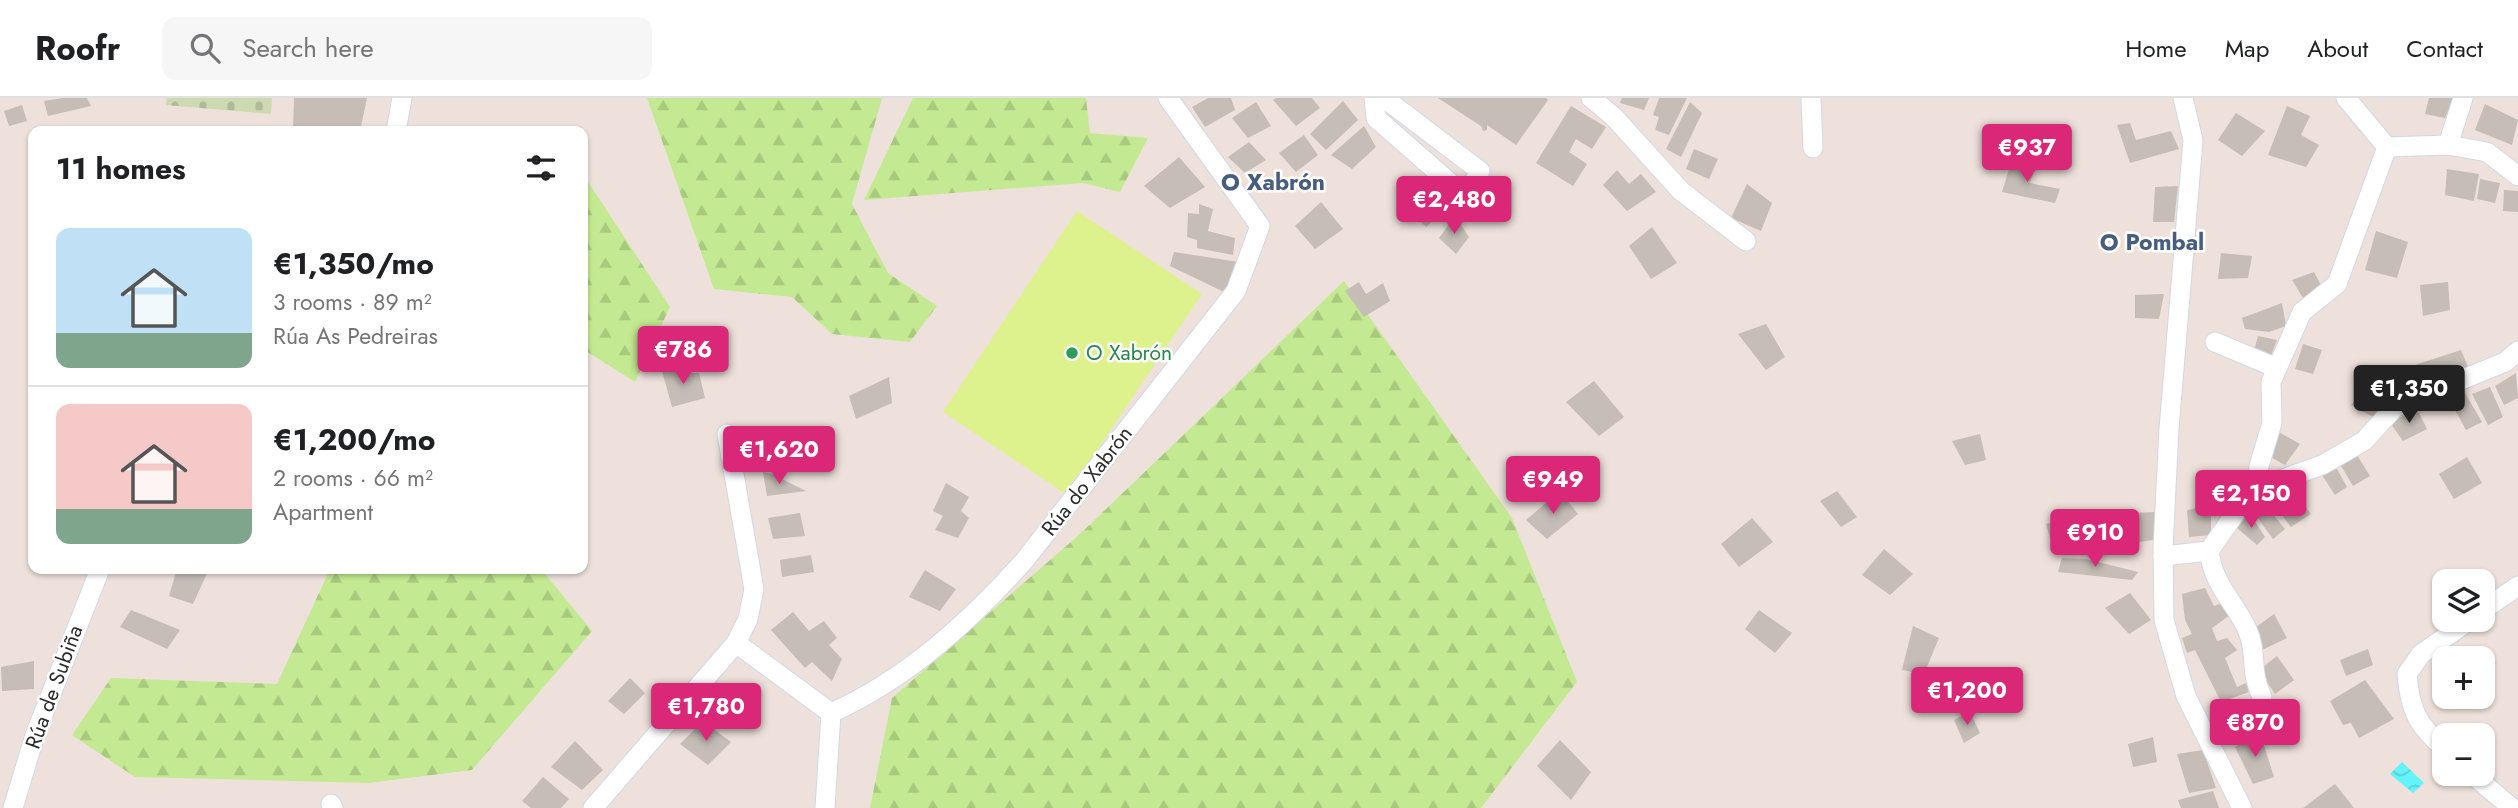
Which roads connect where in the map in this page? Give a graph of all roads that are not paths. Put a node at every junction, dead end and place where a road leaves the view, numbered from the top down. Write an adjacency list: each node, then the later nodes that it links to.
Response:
1 (402, 98): 10 (street)
2 (1168, 98): 29 (street, Rúa do Xabrón)
3 (1374, 98): 4 (street)
4 (1384, 98)
5 (1591, 98): 15 (street)
6 (1811, 98): 13 (street)
7 (2183, 98): 22 (street)
8 (2346, 98): 12 (street)
9 (2463, 98): 11 (street)
10 (397, 126)
11 (2448, 145): 12 (street); 14 (street)
12 (2387, 147): 18 (street)
13 (1813, 148)
14 (2518, 176)
15 (1746, 241)
16 (2214, 342): 18 (street)
17 (2518, 351): 20 (street)
18 (2277, 368): 20 (street)
19 (727, 434): 27 (street)
20 (2256, 495): 21 (street)
21 (2209, 551): 22 (street); 28 (street)
22 (2163, 556): 35 (street)
23 (98, 574): 32 (street, Rúa de Subiña)
24 (2518, 586): 25 (street)
25 (2495, 602)
26 (2453, 632): 30 (street)
27 (736, 643): 29 (street); 33 (street)
28 (2262, 697)
29 (831, 713): 34 (street)
30 (2432, 738)
31 (2486, 786): 36 (street)
32 (13, 808)
33 (593, 808)
34 (825, 808)
35 (2242, 808)
36 (2512, 808)

